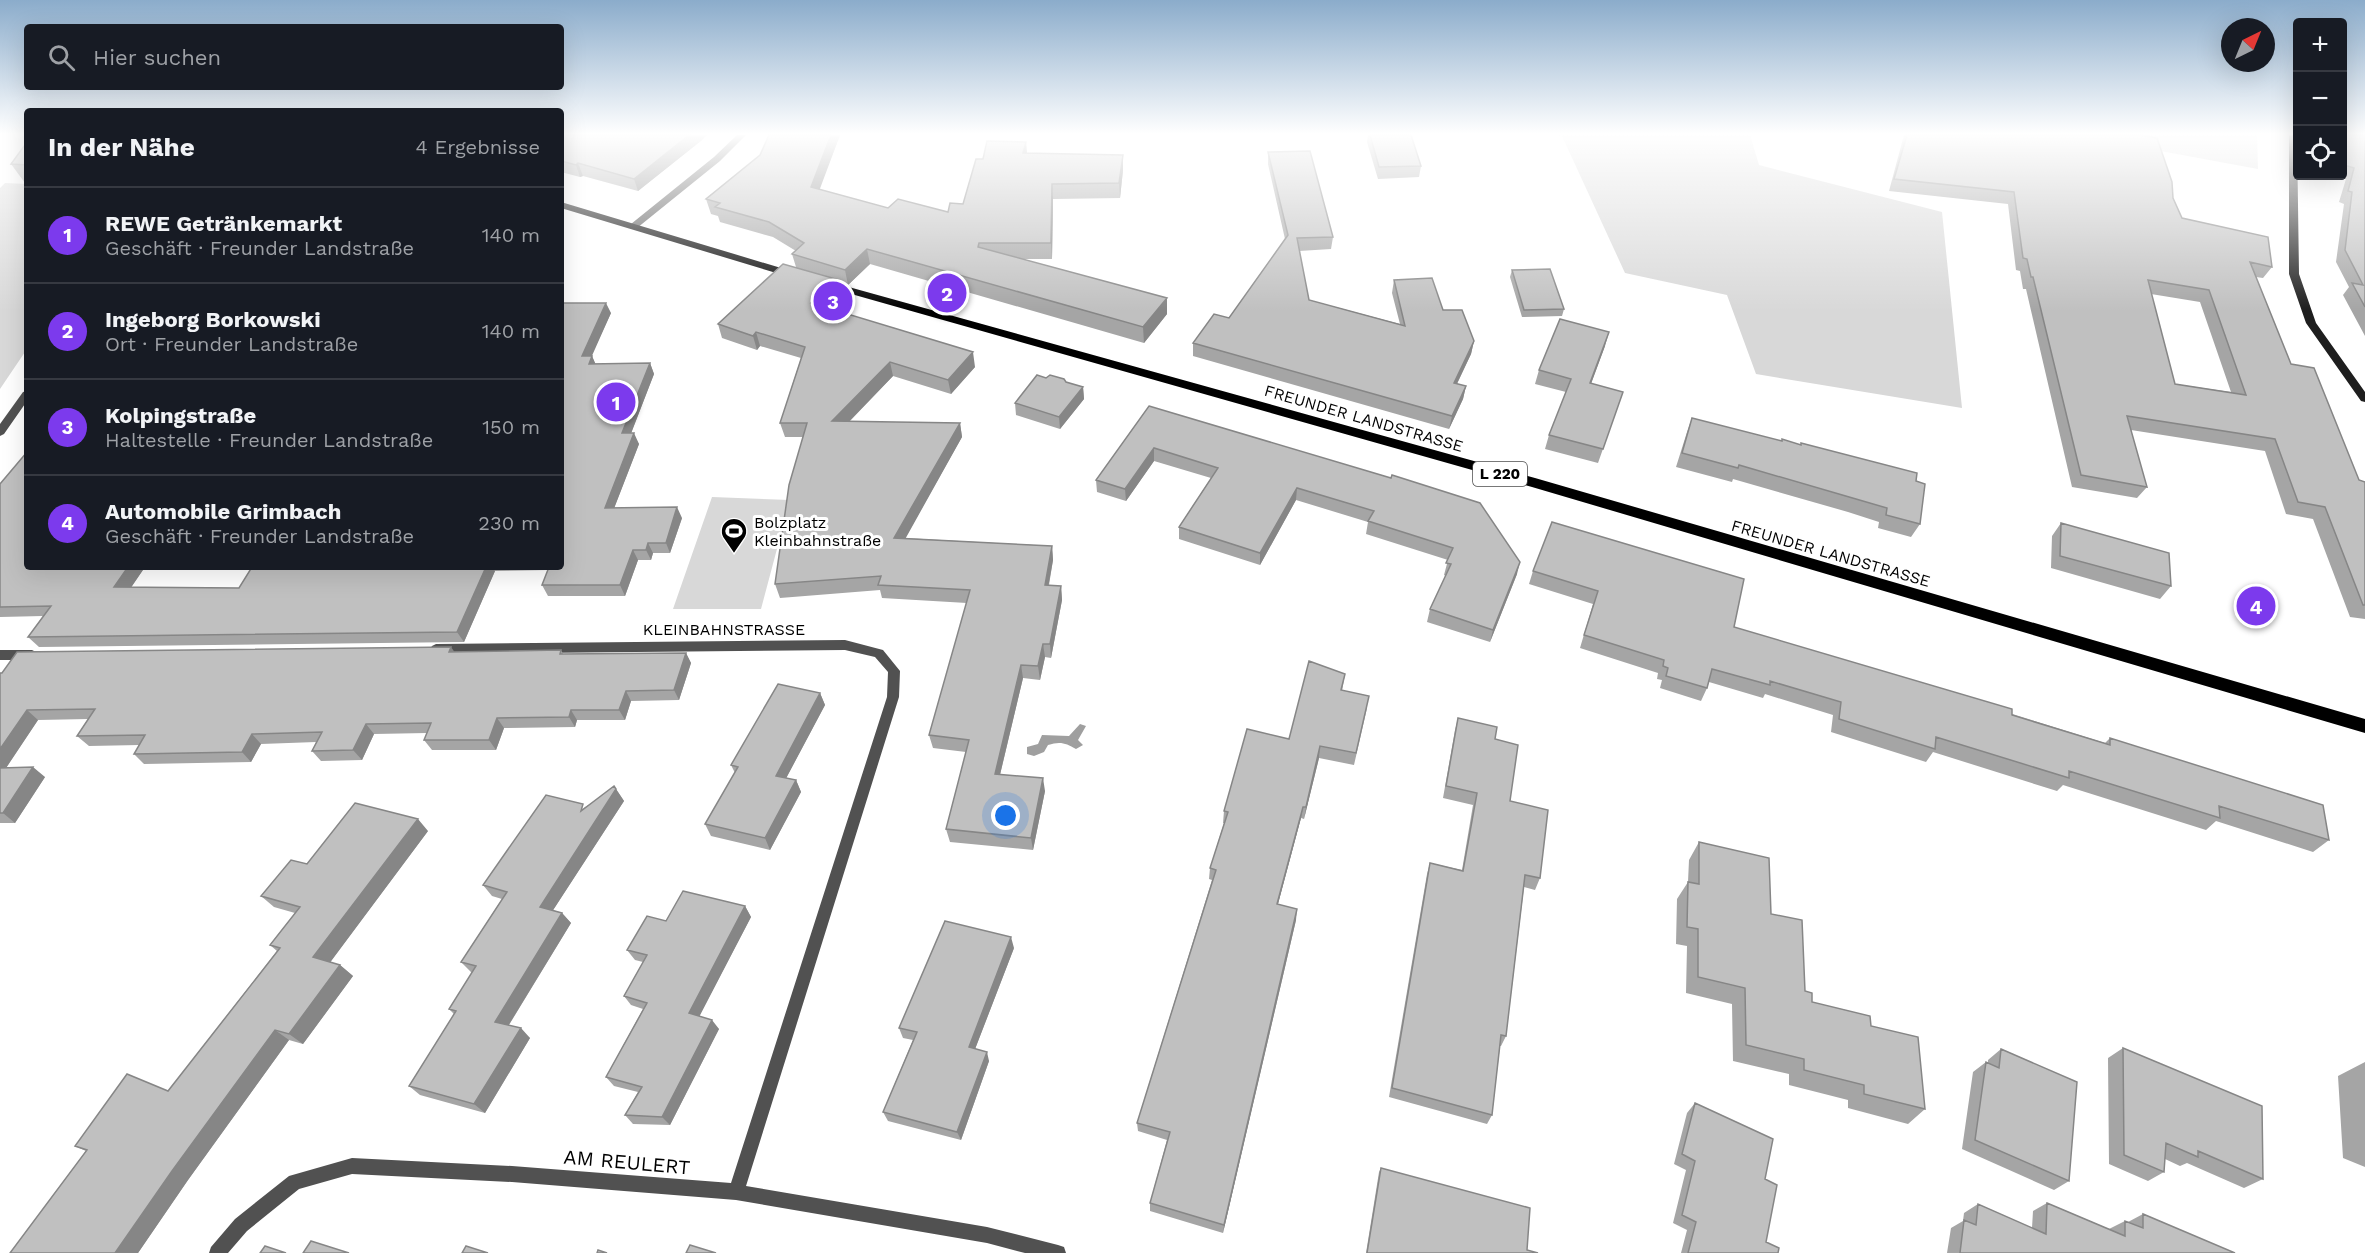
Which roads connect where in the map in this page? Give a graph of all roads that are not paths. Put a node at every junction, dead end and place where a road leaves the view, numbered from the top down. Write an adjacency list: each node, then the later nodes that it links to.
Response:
1 (674, 193): 4 (street)
2 (2293, 193): 6 (street)
3 (564, 206): 4 (main road, FREUNDER LANDSTRASSE / L 220)
4 (634, 226): 11 (main road, FREUNDER LANDSTRASSE / L 220)
5 (24, 398): 7 (street)
6 (2365, 399)
7 (0, 432)
8 (427, 649): 12 (street, KLEINBAHNSTRASSE)
9 (47, 654): 10 (street)
10 (0, 655)
11 (2365, 726)
12 (735, 1192): 13 (street, AM REULERT); 14 (street, AM REULERT)
13 (217, 1253)
14 (1058, 1253)

